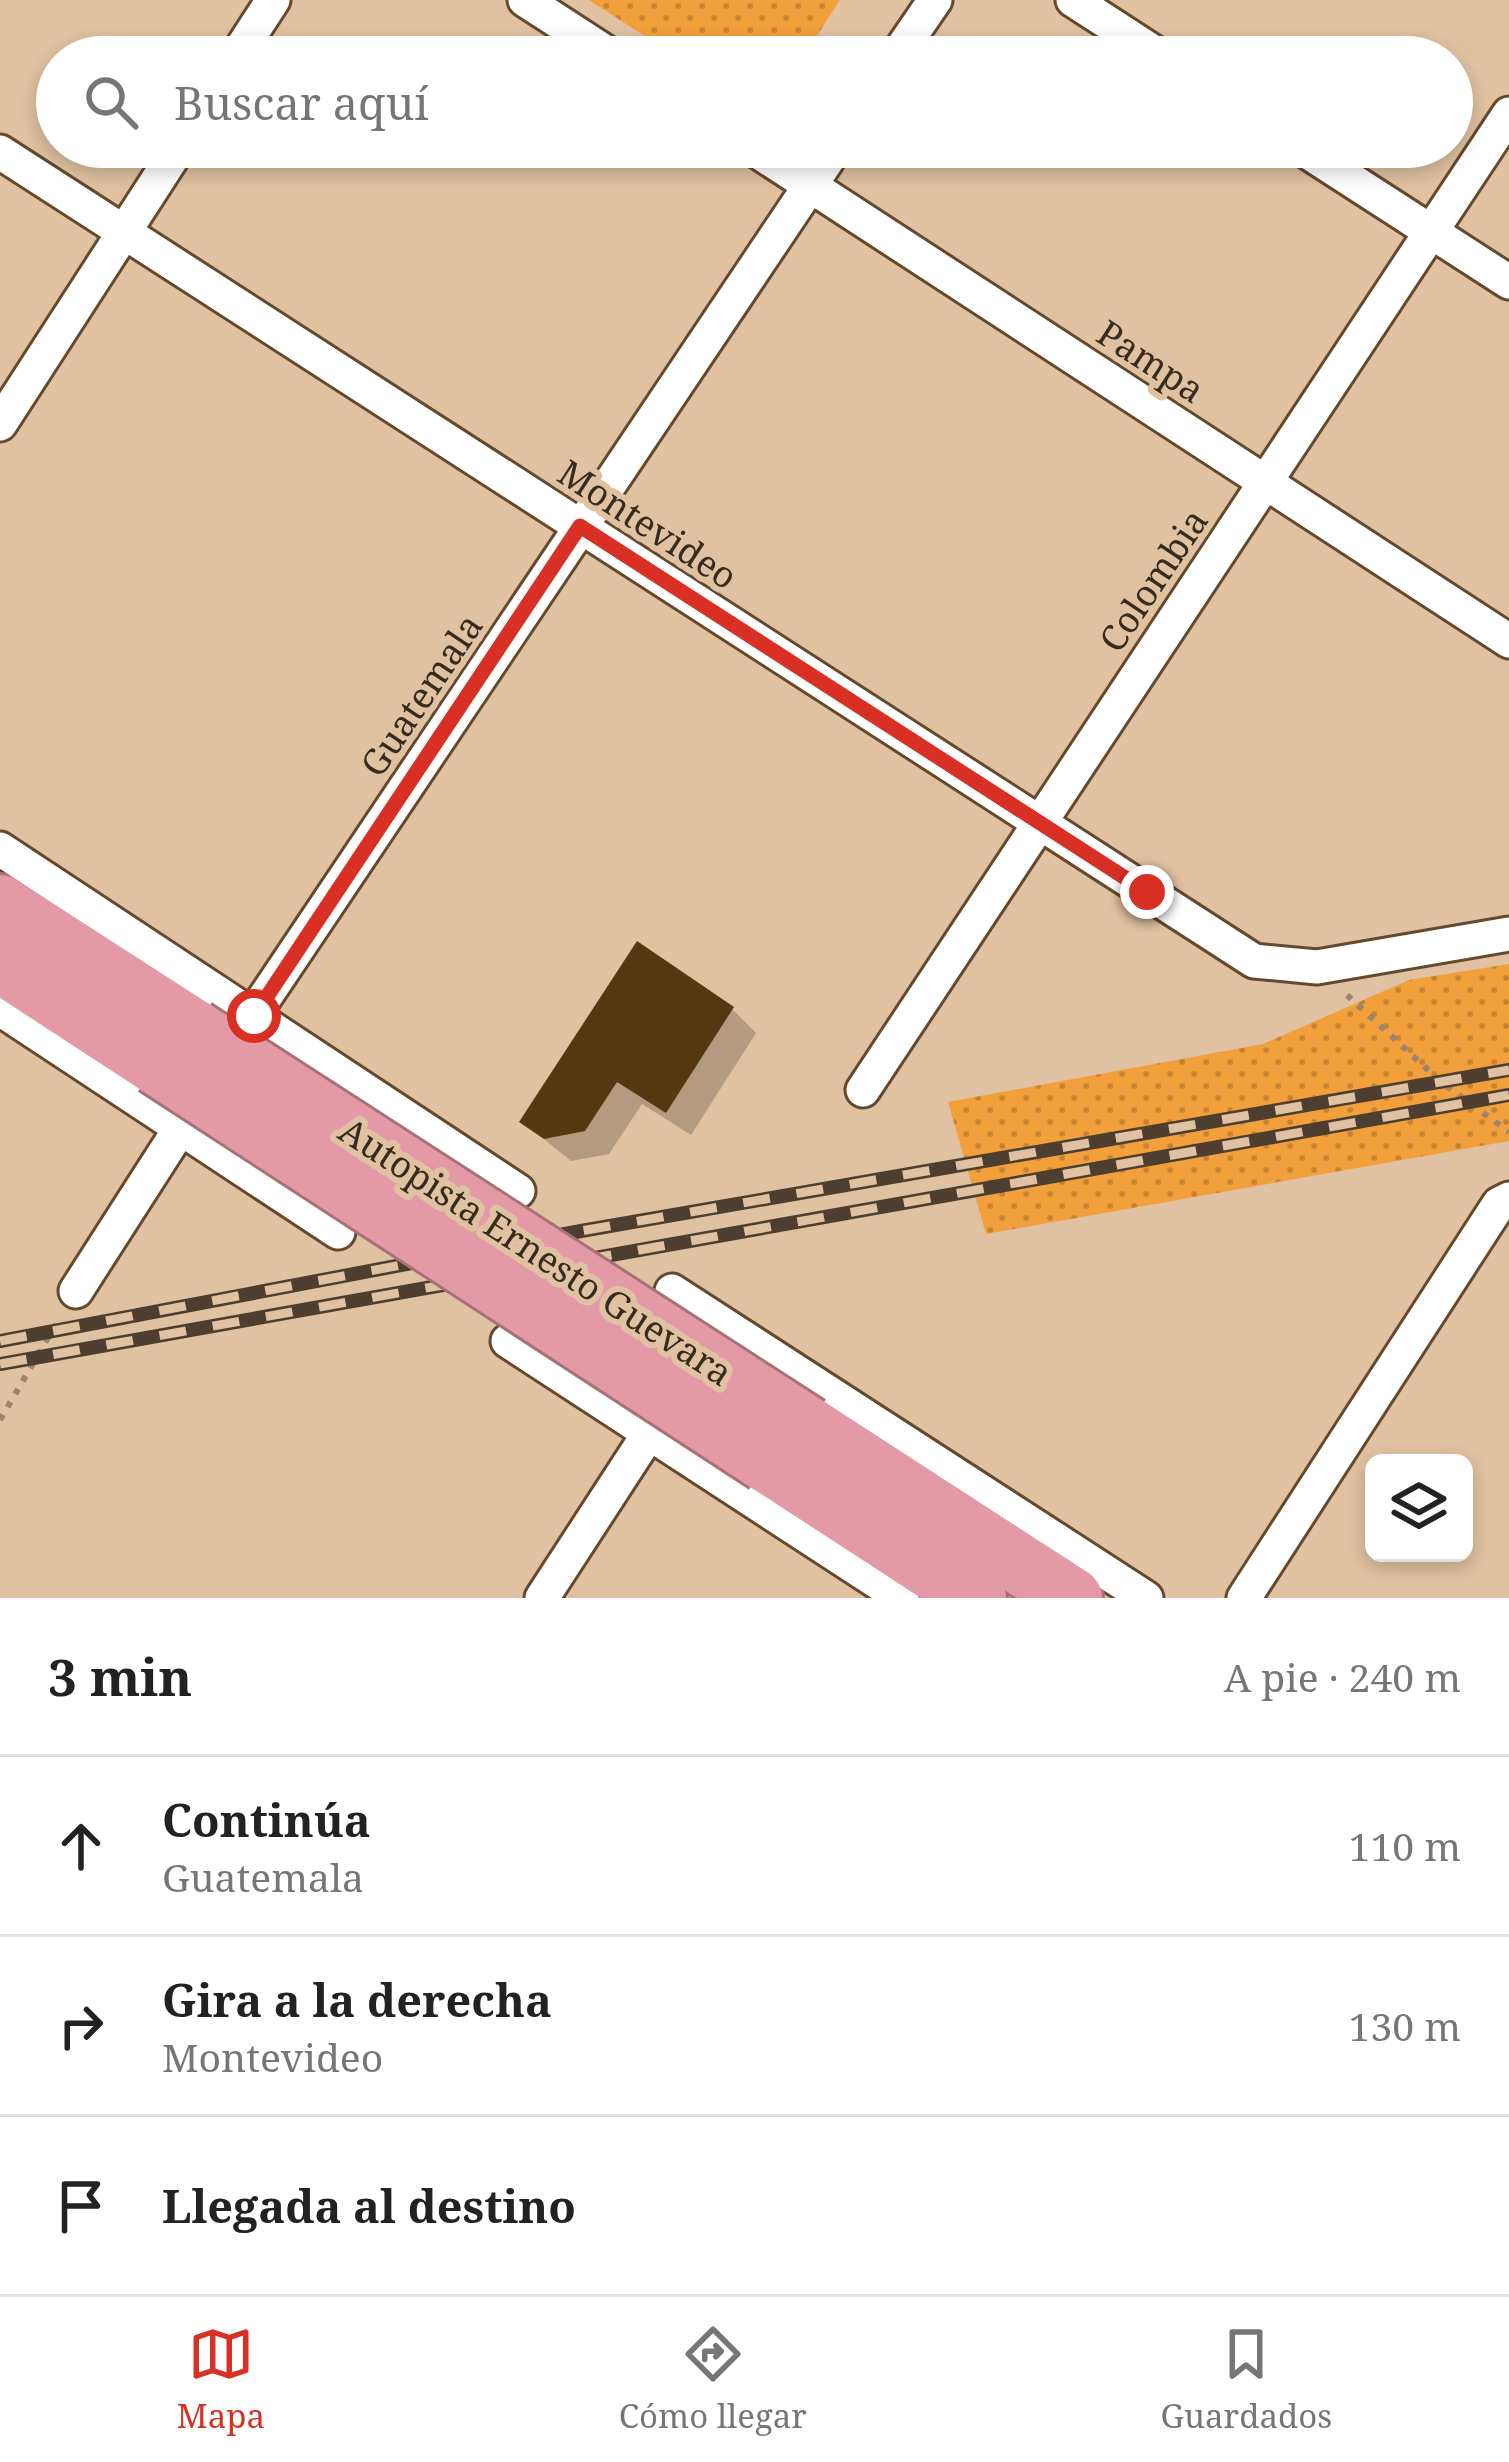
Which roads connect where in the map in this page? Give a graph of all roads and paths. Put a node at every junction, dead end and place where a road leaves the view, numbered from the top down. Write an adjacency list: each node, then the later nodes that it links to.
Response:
1 (273, 0): 5 (street)
2 (526, 0): 6 (street)
3 (934, 0): 7 (street)
4 (1073, 0): 8 (street)
5 (250, 36)
6 (581, 36)
7 (910, 36)
8 (1129, 36)
9 (1509, 114): 17 (street, Colombia)
10 (0, 152): 16 (street, Montevideo)
11 (165, 168): 16 (street)
12 (783, 168): 15 (street, Pampa)
13 (822, 168): 15 (street, Guatemala)
14 (1332, 168): 17 (street)
15 (810, 186): 20 (street, Pampa); 21 (street, Guatemala)
16 (124, 232): 19 (street); 21 (street, Montevideo)
17 (1431, 232): 18 (street); 20 (street, Colombia)
18 (1509, 282)
19 (0, 424)
20 (1265, 482): 22 (street, Pampa); 23 (street, Colombia)
21 (580, 526): 23 (street, Montevideo); 30 (street, Guatemala)
22 (1509, 640)
23 (1040, 823): 28 (street, Montevideo); 32 (street, Colombia)
24 (0, 849): 30 (street)
25 (0, 905): 31 (highway, Autopista Ernesto Guevara)
26 (1509, 934): 28 (street)
27 (0, 962): 31 (highway, Autopista Ernesto Guevara)
28 (1317, 967): 34 (path)
29 (0, 1009): 33 (street)
30 (254, 1016): 33 (street, Guatemala); 35 (street)
31 (175, 1047): 44 (highway, Autopista Ernesto Guevara, bridge)
32 (862, 1090)
33 (181, 1128): 37 (street); 38 (street, Guatemala)
34 (1509, 1132)
35 (518, 1190)
36 (1509, 1199): 50 (street)
37 (338, 1232)
38 (76, 1291): 42 (path)
39 (672, 1291): 40 (street)
40 (721, 1323): 43 (street); 49 (street)
41 (508, 1341): 43 (street)
42 (0, 1420)
43 (649, 1434): 45 (street); 46 (street)
44 (788, 1444): 47 (highway, Autopista Ernesto Guevara); 48 (highway, Autopista Ernesto Guevara)
45 (542, 1598)
46 (902, 1598)
47 (976, 1598)
48 (1072, 1598)
49 (1146, 1598)
50 (1244, 1598)

